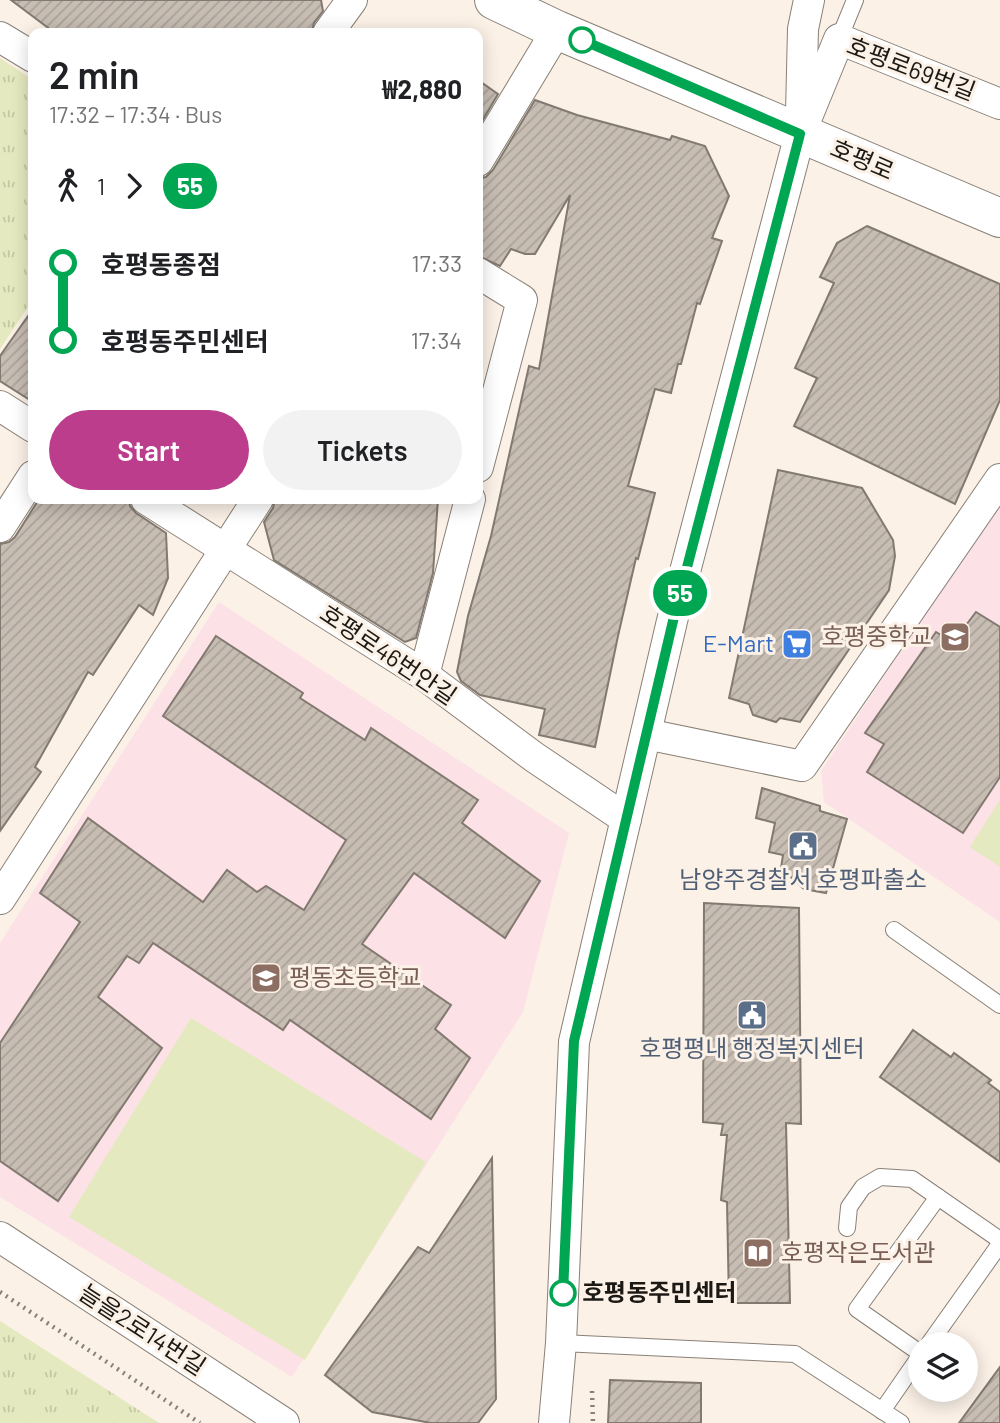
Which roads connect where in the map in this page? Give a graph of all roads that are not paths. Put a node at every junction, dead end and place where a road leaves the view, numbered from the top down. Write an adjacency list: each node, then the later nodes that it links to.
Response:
1 (352, 0): 5 (street)
2 (494, 0): 6 (street, 호평로)
3 (809, 0): 11 (street)
4 (855, 0): 8 (lane)
5 (332, 28)
6 (558, 30): 11 (street, 호평로); 12 (street)
7 (0, 37): 9 (street)
8 (839, 39): 10 (street, 호평로69번길); 11 (street, 호평로69번길)
9 (28, 54)
10 (999, 102)
11 (800, 134): 13 (street, 호평로); 26 (street)
12 (483, 153)
13 (1000, 218)
14 (483, 276): 17 (street)
15 (0, 406): 16 (street)
16 (28, 424)
17 (483, 448)
18 (1000, 479): 26 (street)
19 (28, 484): 23 (street)
20 (154, 504): 24 (street, 호평로46번안길)
21 (255, 504): 24 (street)
22 (469, 504): 25 (street)
23 (0, 527)
24 (224, 549): 25 (street, 호평로46번안길); 28 (street)
25 (424, 675): 27 (street, 호평로46번안길)
26 (646, 734): 27 (street)
27 (626, 819): 36 (street)
28 (0, 899)
29 (894, 930): 30 (lane)
30 (1000, 1005)
31 (938, 1196): 32 (lane); 34 (lane); 37 (lane)
32 (847, 1228)
33 (0, 1237): 40 (street, 늘을2로14번길)
34 (1000, 1242): 35 (lane)
35 (937, 1332)
36 (561, 1343): 39 (lane); 41 (street)
37 (908, 1346)
38 (908, 1372): 39 (lane)
39 (882, 1411): 42 (lane)
40 (284, 1423)
41 (554, 1423)
42 (901, 1423)

